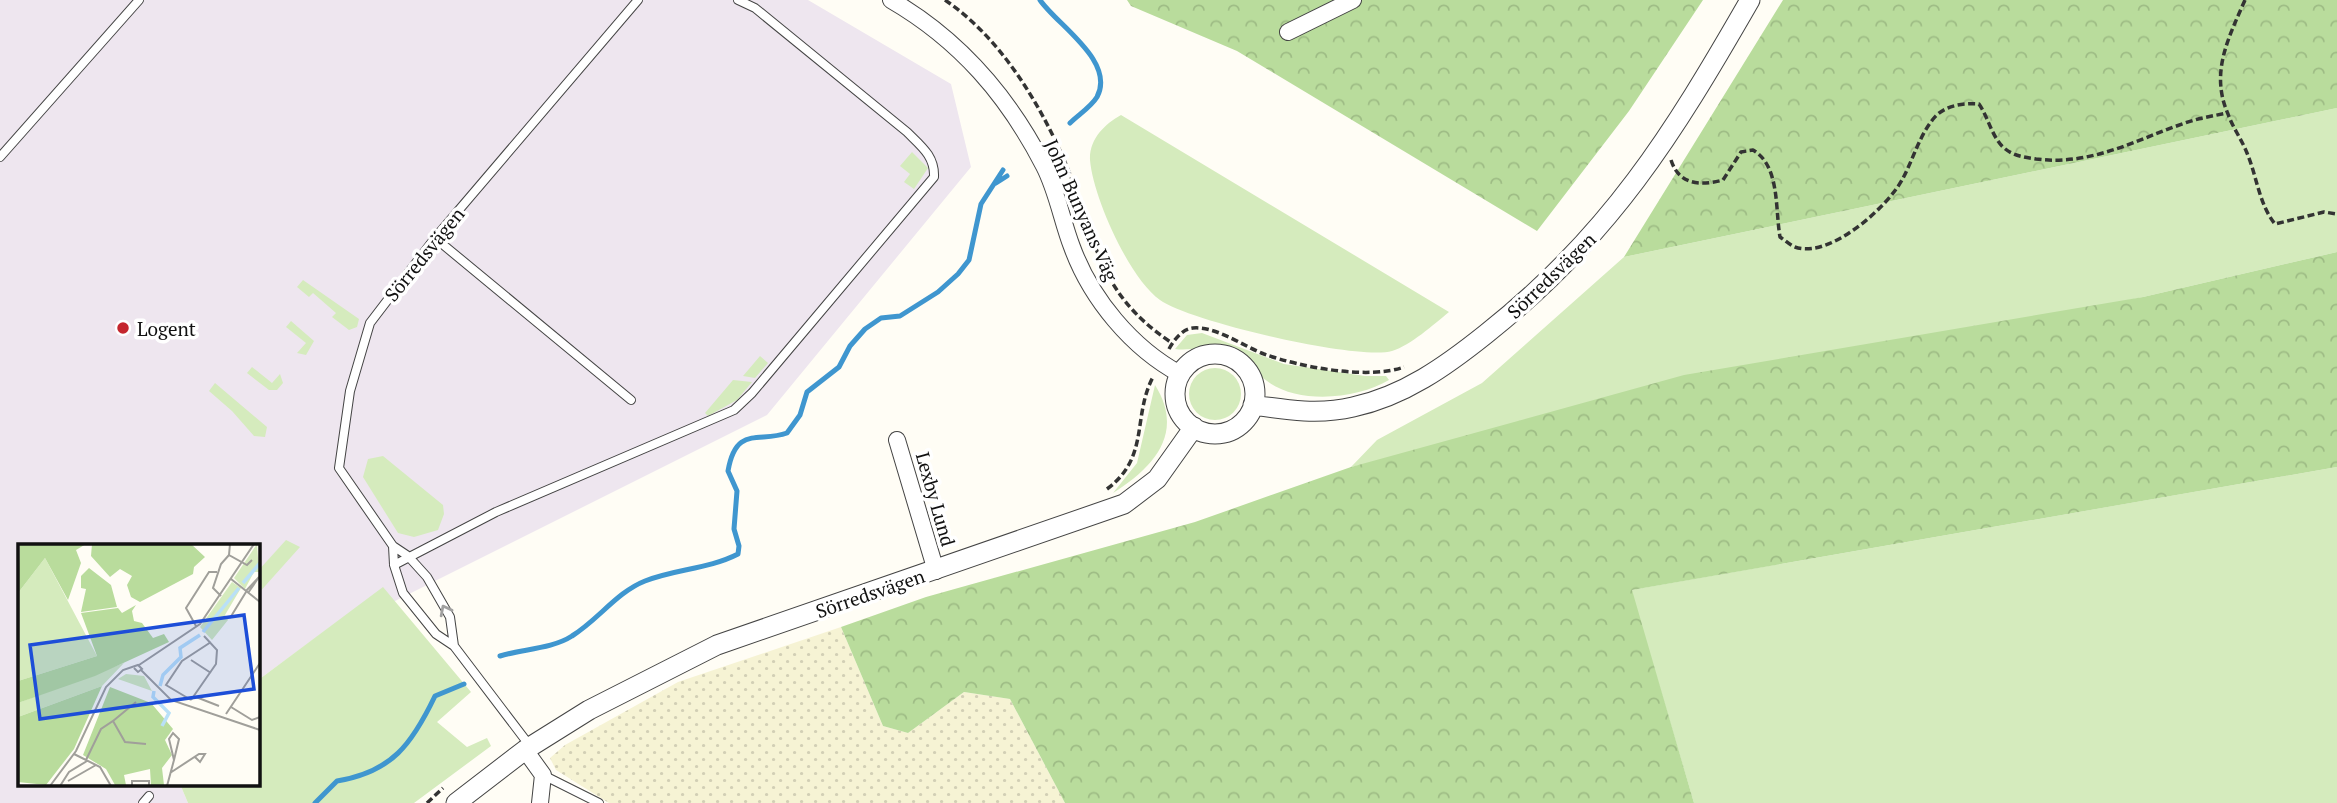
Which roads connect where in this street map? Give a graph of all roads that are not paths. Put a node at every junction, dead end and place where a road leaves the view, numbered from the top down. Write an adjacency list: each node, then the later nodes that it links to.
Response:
1 (139, 0): 8 (lane)
2 (638, 0): 9 (lane, Sörredsvägen)
3 (738, 0): 16 (lane)
4 (891, 0): 10 (street, John Bunyans Väg)
5 (1353, 0): 7 (street)
6 (1750, 0): 12 (street, Sörredsvägen)
7 (1288, 32)
8 (0, 157)
9 (435, 238): 11 (lane); 15 (lane, Sörredsvägen)
10 (1180, 374): 12 (street); 13 (street)
11 (631, 400)
12 (1253, 405): 13 (street)
13 (1194, 428): 18 (street, Sörredsvägen)
14 (897, 440): 18 (street, Lexby Lund)
15 (393, 546): 16 (lane, Sörredsvägen); 17 (lane, Sörredsvägen)
16 (408, 556): 17 (lane); 19 (lane, Sörredsvägen, one-way to 16)
17 (394, 565): 19 (lane, Sörredsvägen)
18 (936, 570): 20 (street, Sörredsvägen)
19 (454, 646): 20 (lane, Sörredsvägen)
20 (527, 748): 21 (street); 22 (street, Sörredsvägen)
21 (543, 775): 23 (street); 24 (lane)
22 (456, 803)
23 (540, 803)
24 (599, 803)

